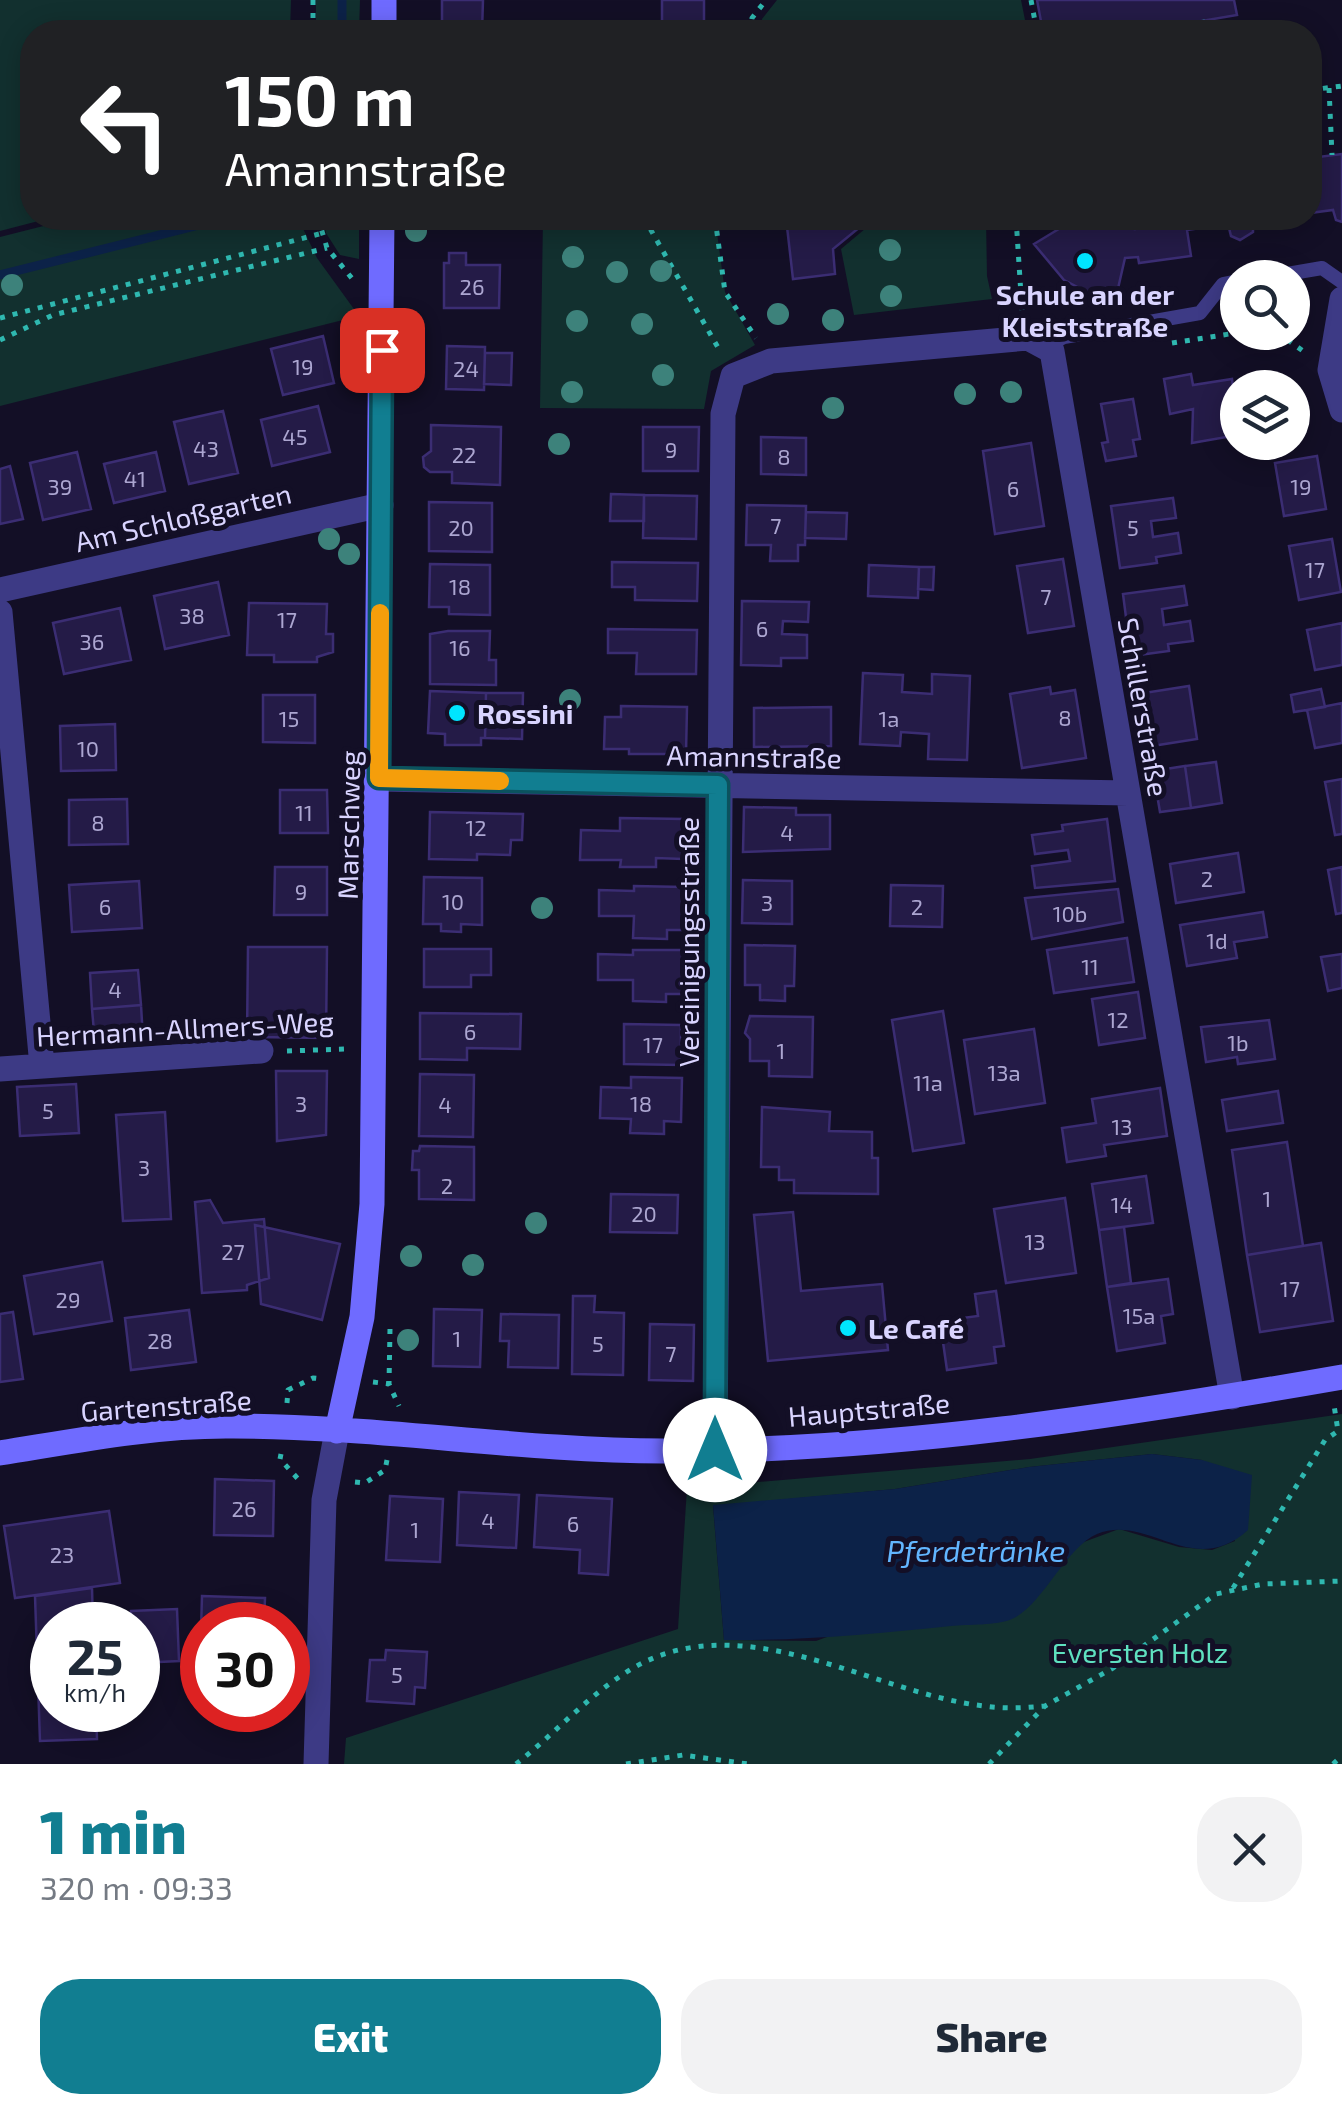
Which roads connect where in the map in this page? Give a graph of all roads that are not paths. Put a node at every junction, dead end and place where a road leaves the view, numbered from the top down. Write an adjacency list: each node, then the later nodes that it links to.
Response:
1 (382, 230): 8 (street, Marschweg)
2 (1310, 270): 3 (lane)
3 (1342, 282)
4 (1220, 289): 6 (lane)
5 (1342, 299): 7 (street)
6 (1038, 341): 12 (street, Vereinigungsstraße); 13 (street, Schillerstraße)
7 (1342, 410)
8 (380, 505): 9 (street, Am Schloßgarten); 11 (street, Marschweg)
9 (0, 590)
10 (0, 612): 15 (street)
11 (379, 778): 12 (street, Amannstraße); 19 (street, Marschweg)
12 (718, 785): 13 (street, Amannstraße); 20 (street, Vereinigungsstraße)
13 (1128, 793): 18 (street, Schillerstraße)
14 (260, 1052): 15 (street, Hermann-Allmers-Weg)
15 (42, 1066): 16 (street, Hermann-Allmers-Weg)
16 (0, 1069)
17 (1336, 1378): 18 (street, Hauptstraße)
18 (1232, 1396): 20 (street, Hauptstraße)
19 (337, 1431): 20 (street, Hauptstraße); 21 (street, Gartenstraße); 22 (street)
20 (715, 1450)
21 (0, 1453)
22 (316, 1764)

